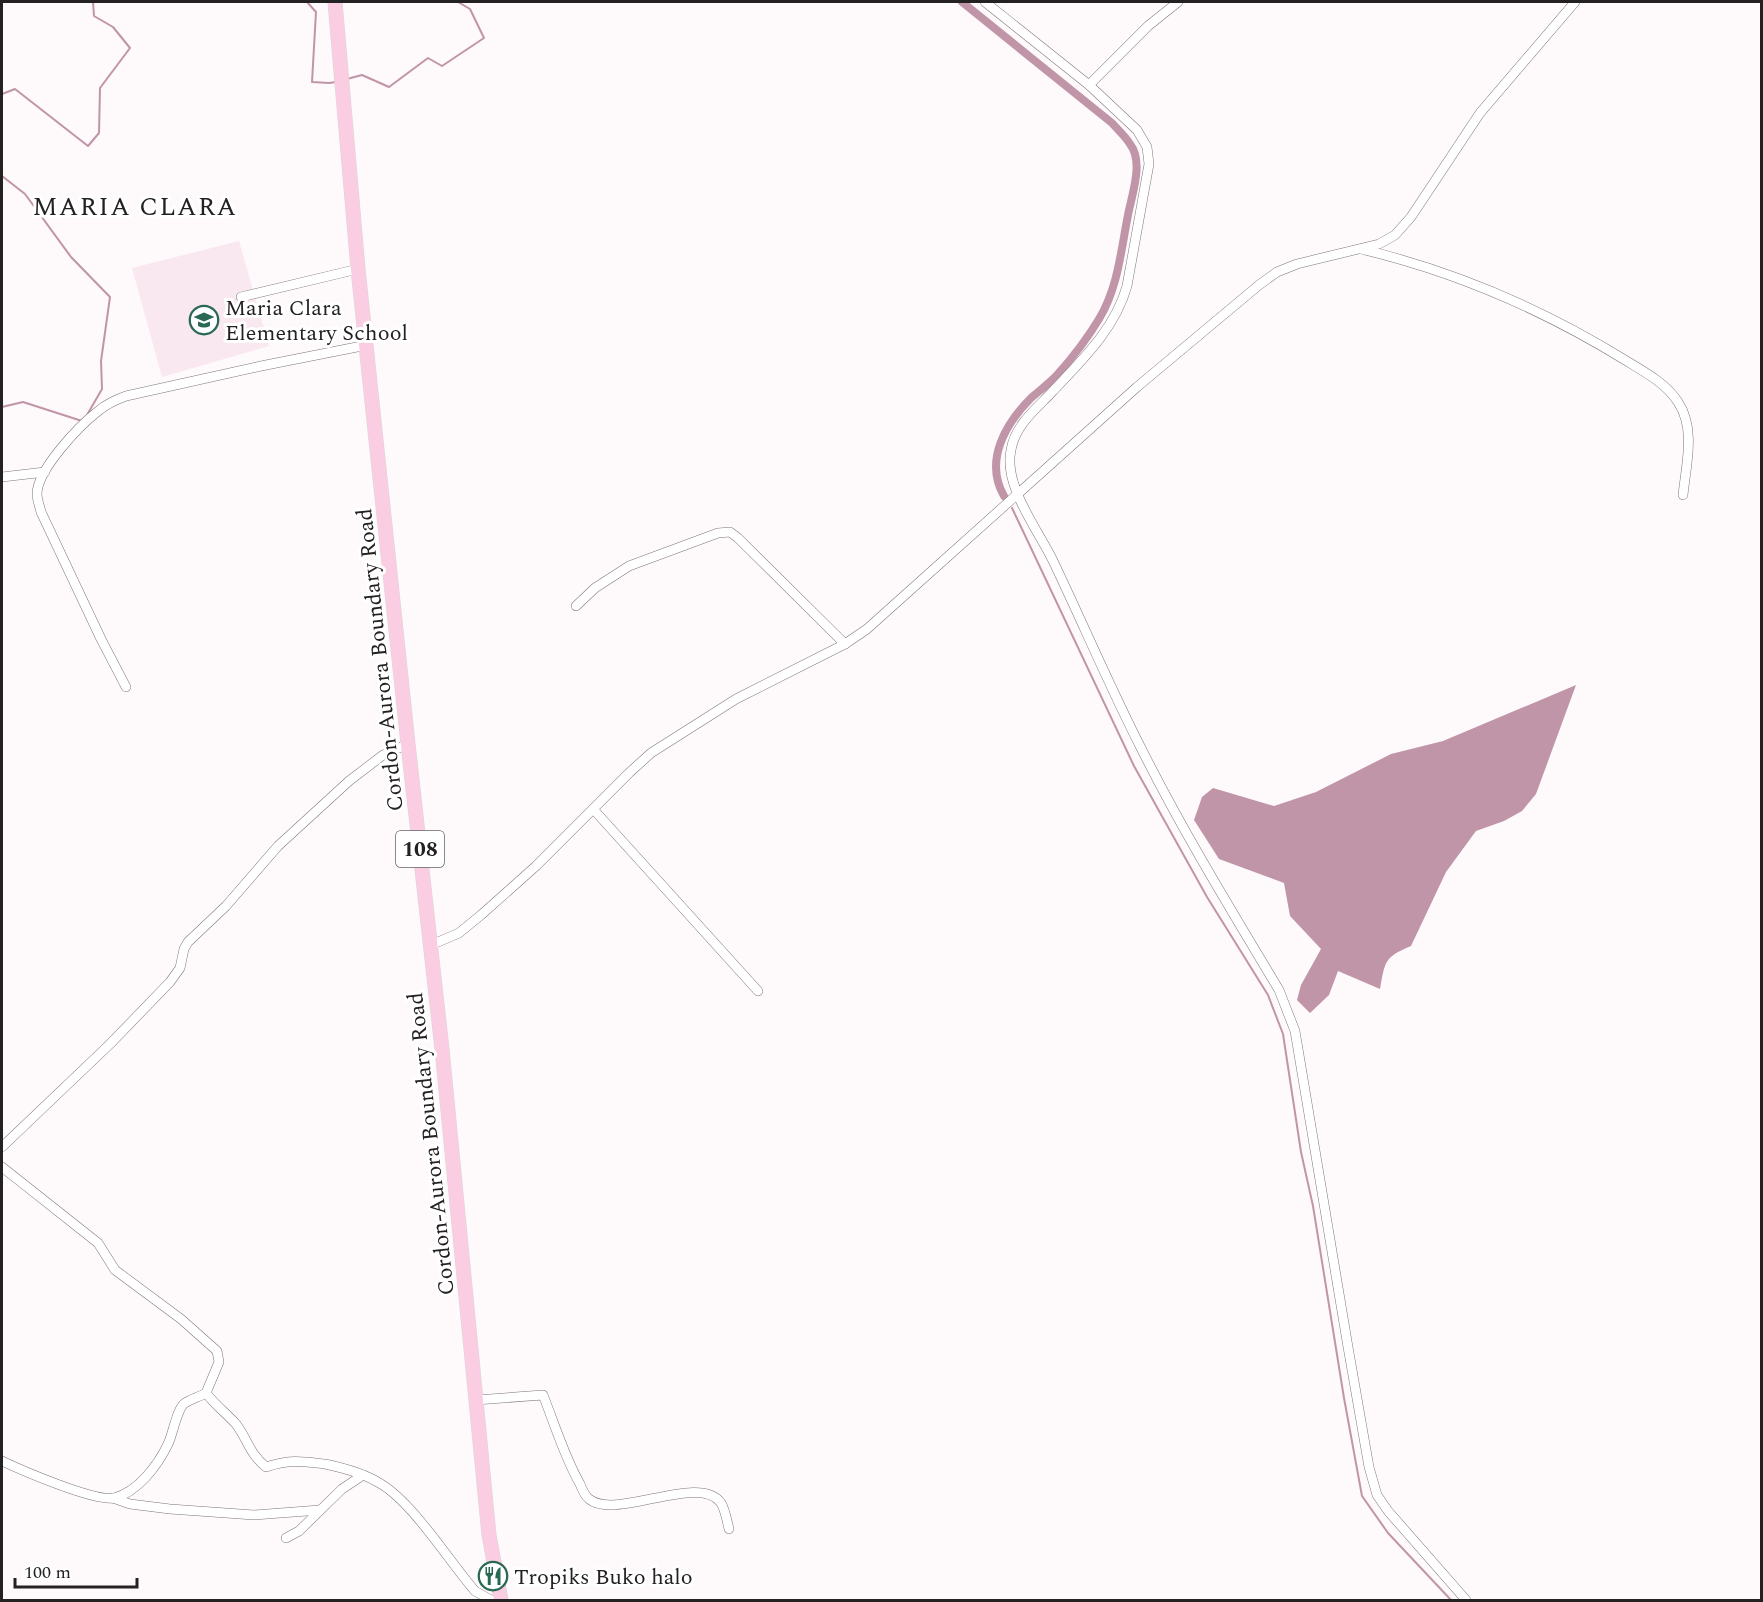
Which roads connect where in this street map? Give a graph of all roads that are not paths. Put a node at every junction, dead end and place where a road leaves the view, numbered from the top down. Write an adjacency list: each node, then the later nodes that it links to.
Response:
1 (335, 2): 7 (main road, Cordon-Aurora Boundary Road / 108)
2 (986, 2): 5 (street)
3 (1178, 2): 5 (street)
4 (1575, 2): 6 (street)
5 (1089, 86): 12 (street)
6 (1358, 249): 12 (street); 13 (street)
7 (358, 269): 8 (street); 9 (main road, Cordon-Aurora Boundary Road / 108)
8 (241, 297)
9 (367, 345): 10 (street); 17 (main road, Cordon-Aurora Boundary Road / 108)
10 (45, 472): 11 (street); 16 (street)
11 (2, 477)
12 (1017, 494): 15 (street); 33 (street)
13 (1683, 495)
14 (576, 606): 15 (street)
15 (845, 644): 18 (street)
16 (126, 687)
17 (408, 744): 19 (main road, Cordon-Aurora Boundary Road / 108); 21 (street)
18 (594, 810): 19 (street); 20 (street)
19 (431, 945): 24 (main road, Cordon-Aurora Boundary Road / 108)
20 (758, 991)
21 (2, 1147)
22 (2, 1167): 23 (street)
23 (206, 1393): 26 (street); 27 (street)
24 (476, 1400): 29 (street); 32 (main road, Cordon-Aurora Boundary Road / 108)
25 (2, 1461): 27 (street)
26 (363, 1475): 28 (street); 31 (street)
27 (113, 1498): 28 (street)
28 (320, 1510): 30 (street)
29 (729, 1529)
30 (286, 1538)
31 (491, 1600)
32 (501, 1600)
33 (1466, 1600)

